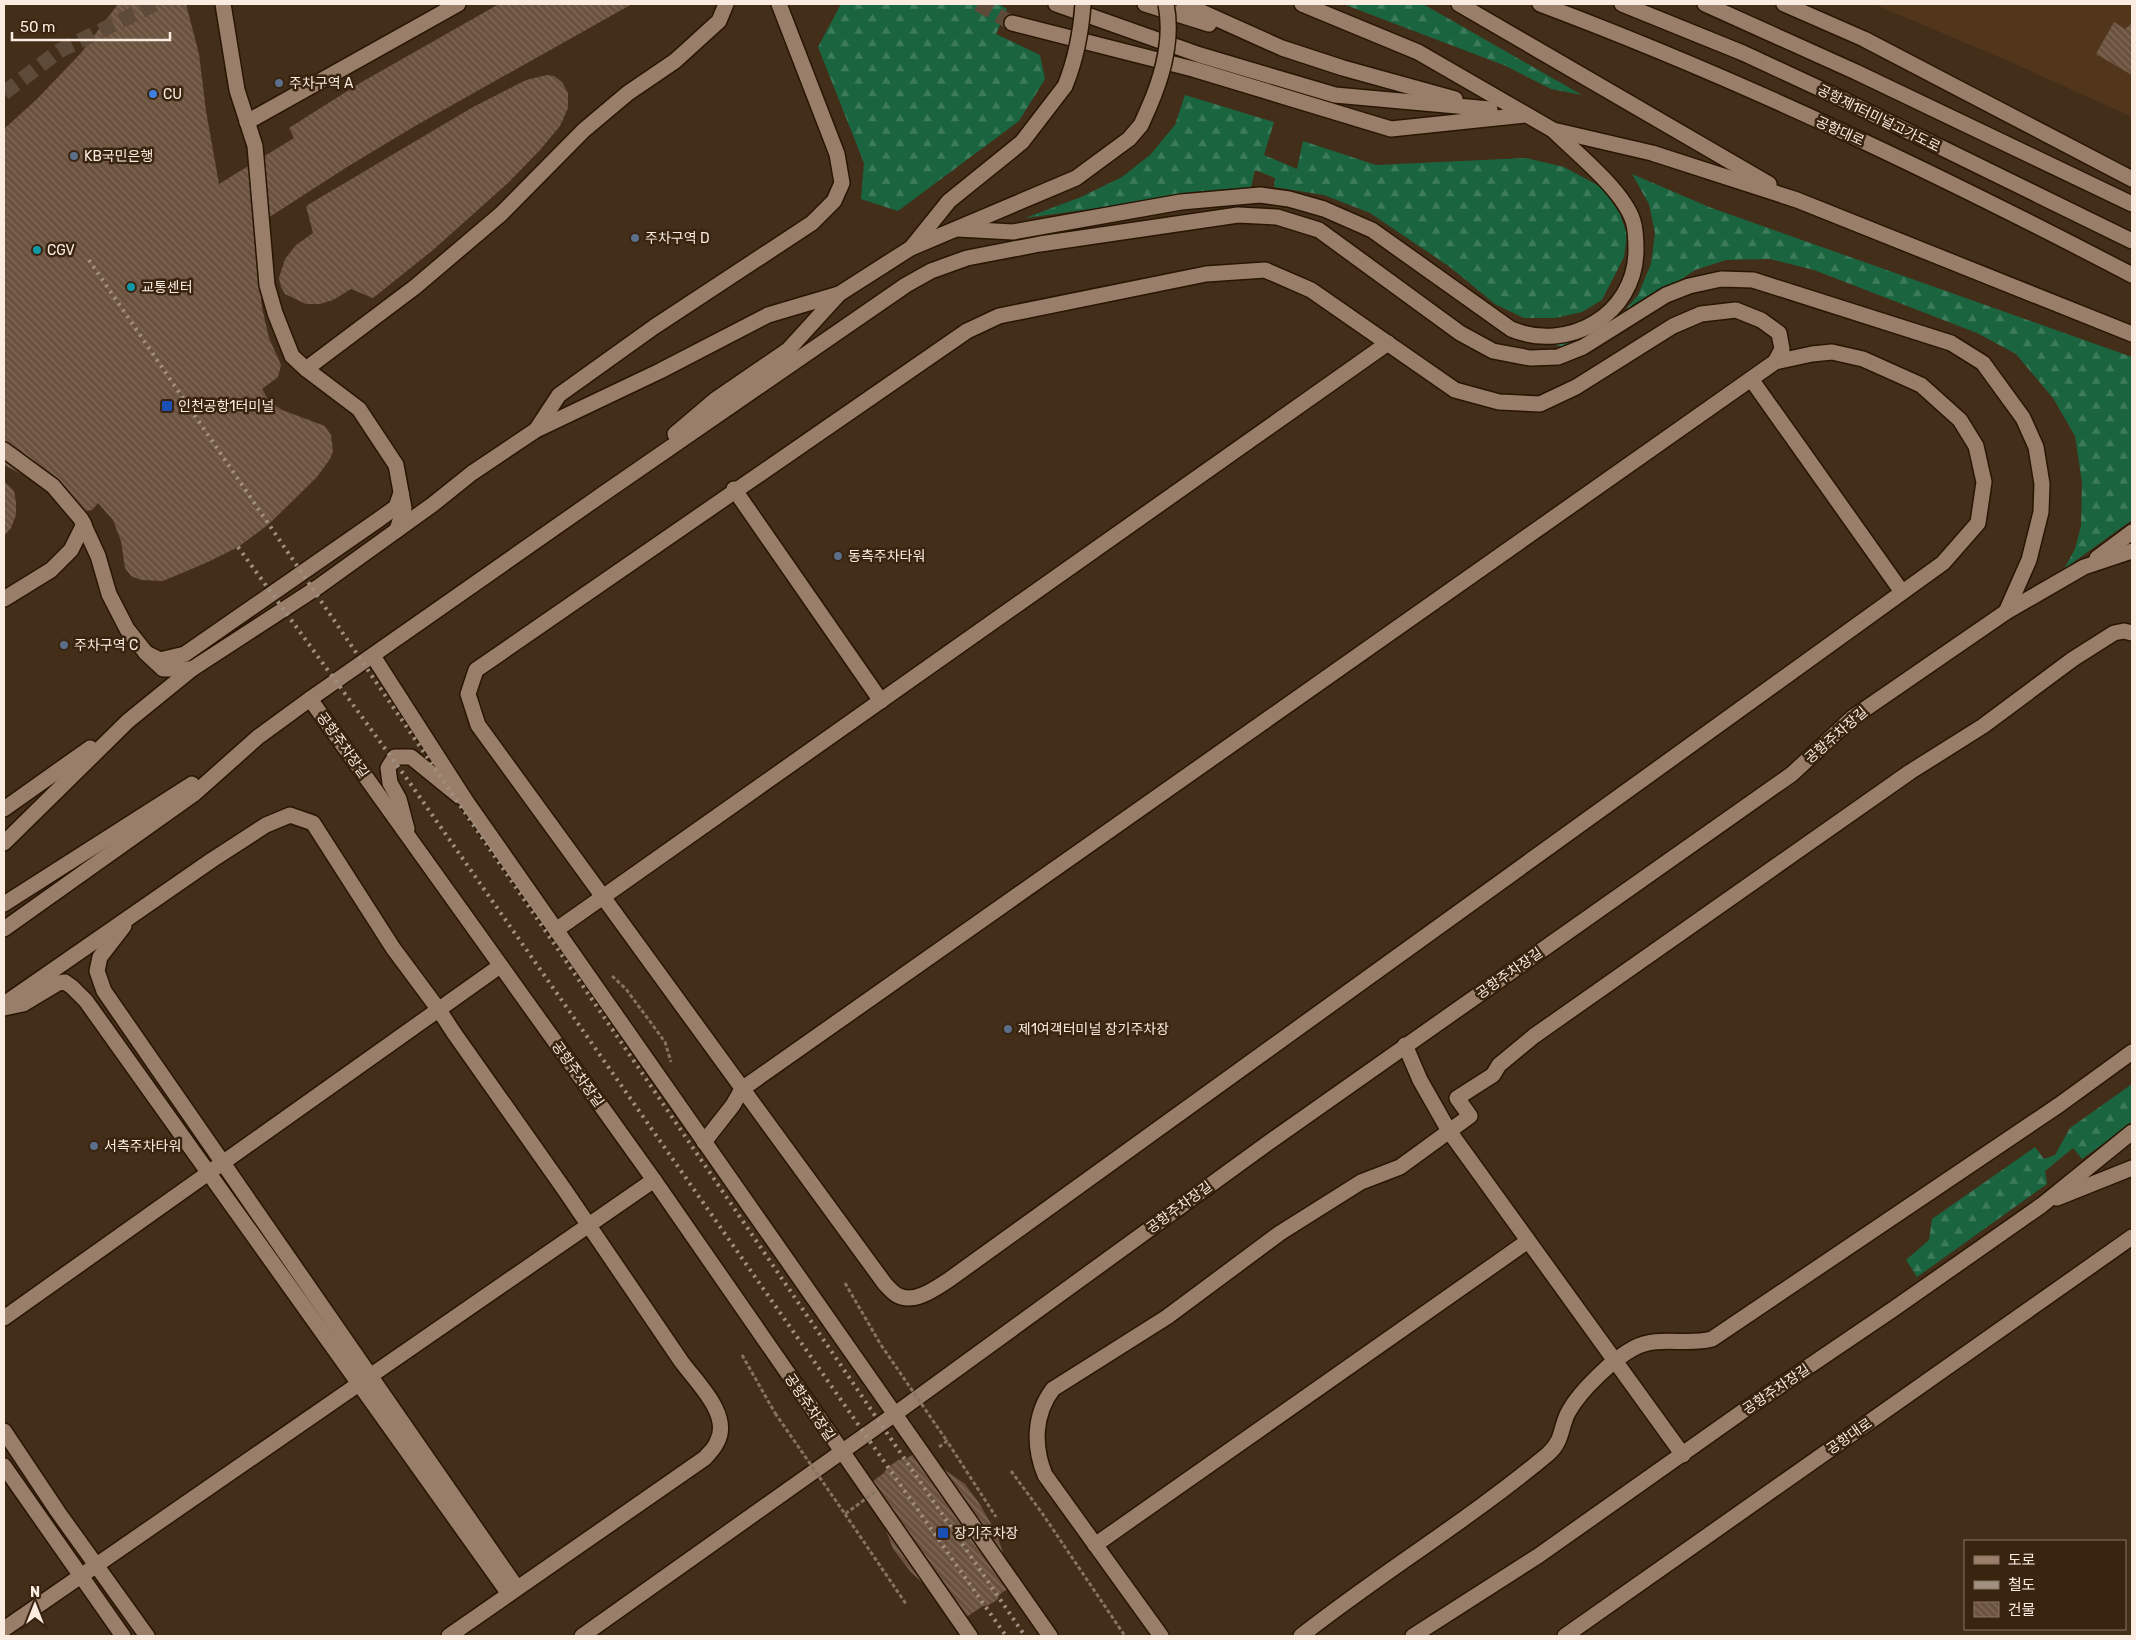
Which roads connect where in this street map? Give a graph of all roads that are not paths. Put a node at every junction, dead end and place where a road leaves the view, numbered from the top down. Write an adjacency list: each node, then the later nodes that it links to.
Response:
1 (223, 4): 20 (street)
2 (458, 4): 20 (street)
3 (726, 4): 33 (street)
4 (779, 4): 35 (street)
5 (1056, 4): 18 (street)
6 (1083, 4): 27 (street, bridge)
7 (1145, 4): 17 (street)
8 (1166, 4): 25 (street, bridge)
9 (1184, 4): 17 (street)
10 (1302, 4): 19 (street)
11 (1459, 4): 23 (street)
12 (1540, 4): 28 (street, 공항대로)
13 (1622, 4): 26 (street, 공항제1터미널고가도로)
14 (1705, 4): 24 (street)
15 (1784, 4): 22 (street)
16 (1012, 23): 19 (street)
17 (1282, 48): 18 (street)
18 (1490, 109): 19 (street)
19 (1525, 116): 21 (street)
20 (247, 122): 33 (street)
21 (1553, 130): 23 (street); 25 (street)
22 (2132, 179)
23 (1796, 200): 30 (street)
24 (2132, 204)
25 (958, 228): 27 (street)
26 (2132, 241)
27 (911, 248): 29 (street)
28 (2132, 275)
29 (839, 294): 35 (street); 39 (street)
30 (2132, 334)
31 (1388, 343): 32 (street); 37 (street); 53 (street)
32 (1775, 362): 34 (street); 45 (street)
33 (306, 369): 38 (street)
34 (1752, 379): 45 (street); 70 (street)
35 (536, 430): 41 (street)
36 (4, 450): 40 (street)
37 (734, 490): 53 (street); 60 (street)
38 (401, 493): 41 (street); 49 (street)
39 (603, 494): 47 (street); 50 (street)
40 (84, 524): 46 (street); 49 (street)
41 (397, 530): 51 (street)
42 (2132, 532): 44 (street)
43 (2132, 551): 44 (street, 공항주차장길)
44 (2084, 567): 47 (street, 공항주차장길)
45 (1902, 592): 70 (street)
46 (4, 599)
47 (2006, 612): 68 (street, 공항주차장길)
48 (2132, 633): 71 (street)
49 (146, 653): 51 (street)
50 (373, 656): 52 (street); 56 (street)
51 (192, 669): 54 (street)
52 (310, 699): 55 (street); 58 (street, 공항주차장길)
53 (880, 701): 60 (street)
54 (128, 721): 57 (street); 59 (street)
55 (221, 770): 61 (street); 63 (street)
56 (466, 801): 58 (street); 64 (street)
57 (4, 809)
58 (410, 838): 65 (street, 공항주차장길)
59 (4, 843)
60 (603, 897): 64 (street); 70 (street)
61 (4, 904)
62 (133, 915): 66 (street); 67 (street); 74 (street)
63 (4, 929)
64 (556, 930): 73 (street)
65 (500, 966): 67 (street); 77 (street, 공항주차장길)
66 (4, 1006): 76 (street)
67 (439, 1010): 74 (street); 79 (street)
68 (1405, 1045): 71 (street); 85 (street, 공항주차장길)
69 (2132, 1052): 83 (street)
70 (742, 1088): 73 (street)
71 (1448, 1131): 81 (street); 90 (street)
72 (2132, 1132): 78 (street, 공항주차장길)
73 (704, 1142): 85 (street)
74 (222, 1162): 76 (street); 84 (street)
75 (2132, 1168): 78 (street)
76 (208, 1173): 82 (street); 84 (street)
77 (654, 1180): 79 (street); 87 (street, 공항주차장길)
78 (2042, 1205): 88 (street, 공항주차장길)
79 (588, 1225): 84 (street); 93 (street)
80 (2132, 1237): 104 (street, 공항대로)
81 (1528, 1241): 83 (street); 90 (street)
82 (4, 1318)
83 (1615, 1361): 88 (street); 102 (street)
84 (364, 1380): 91 (street); 93 (street)
85 (895, 1414): 87 (street, 공항주차장길); 100 (street)
86 (4, 1431): 91 (street)
87 (841, 1453): 98 (street, 공항주차장길); 99 (street, 공항주차장길)
88 (1683, 1455): 103 (street, 공항주차장길)
89 (4, 1466): 92 (street)
90 (1095, 1545): 101 (street)
91 (96, 1565): 92 (street); 96 (street)
92 (80, 1577): 94 (street); 95 (street)
93 (513, 1591): 97 (street)
94 (4, 1629)
95 (123, 1636)
96 (146, 1636)
97 (449, 1636)
98 (582, 1636)
99 (970, 1636)
100 (1050, 1636)
101 (1161, 1636)
102 (1301, 1636)
103 (1413, 1636)
104 (1565, 1636)

